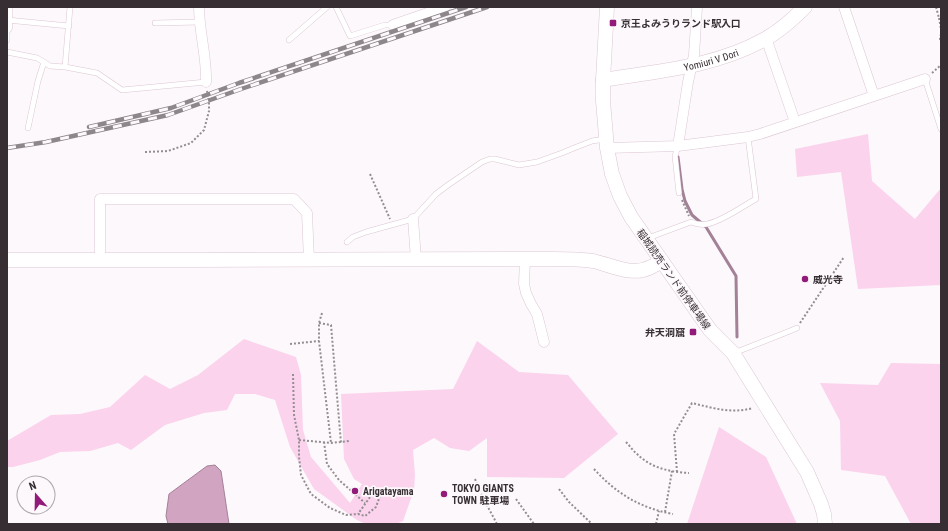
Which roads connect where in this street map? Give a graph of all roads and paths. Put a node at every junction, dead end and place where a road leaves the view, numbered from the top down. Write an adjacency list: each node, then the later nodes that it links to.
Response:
1 (7, 7): 13 (street)
2 (70, 7): 17 (lane)
3 (199, 7): 14 (street)
4 (327, 7): 23 (lane)
5 (336, 7): 16 (lane)
6 (445, 7): 16 (street)
7 (607, 7): 30 (street, 稲城読売ランド前停車場線)
8 (697, 7): 27 (street)
9 (805, 7): 21 (street, Yomiuri V Dori)
10 (844, 7): 32 (street)
11 (936, 7): 12 (path)
12 (940, 18): 19 (path)
13 (8, 20): 17 (lane); 18 (street)
14 (200, 22): 15 (lane); 31 (street)
15 (155, 23)
16 (394, 25)
17 (69, 26): 28 (lane)
18 (7, 28): 22 (lane)
19 (941, 29)
20 (941, 34): 24 (path)
21 (766, 38): 27 (street, Yomiuri V Dori); 33 (street)
22 (7, 40)
23 (289, 40)
24 (941, 41)
25 (7, 52): 26 (lane)
26 (44, 62): 28 (lane); 34 (lane)
27 (692, 66): 30 (street, Yomiuri V Dori); 38 (street)
28 (65, 67): 31 (lane)
29 (926, 79): 32 (street); 35 (lane)
30 (603, 80): 37 (street, 稲城読売ランド前停車場線)
31 (206, 82): 39 (path)
32 (874, 96): 33 (street)
33 (795, 122): 36 (street)
34 (28, 128)
35 (941, 129)
36 (748, 137): 38 (street); 43 (lane)
37 (607, 144): 38 (street); 42 (lane); 45 (street, 稲城読売ランド前停車場線)
38 (678, 146): 41 (lane)
39 (145, 152)
40 (370, 174): 44 (path)
41 (679, 193): 43 (path)
42 (413, 219): 44 (lane); 48 (street)
43 (693, 223): 45 (lane)
44 (393, 224): 46 (lane)
45 (647, 239): 53 (street, 稲城読売ランド前停車場線)
46 (348, 242)
47 (844, 257): 56 (path)
48 (416, 259): 49 (street); 52 (street)
49 (525, 259): 53 (street); 58 (street)
50 (7, 260): 51 (street)
51 (100, 260): 52 (street); 52 (street)
52 (309, 260)
53 (662, 260): 60 (street, 稲城読売ランド前停車場線)
54 (322, 313): 55 (path)
55 (319, 323): 57 (path); 68 (path)
56 (797, 328): 60 (lane)
57 (319, 341): 59 (path); 67 (path)
58 (544, 342)
59 (290, 344)
60 (733, 353): 85 (street, 稲城読売ランド前停車場線)
61 (293, 374): 63 (path)
62 (753, 408): 71 (path)
63 (299, 440): 65 (path); 79 (path)
64 (349, 441): 68 (path)
65 (324, 442): 67 (path); 76 (path)
66 (626, 442): 70 (path)
67 (331, 443): 68 (path)
68 (341, 443)
69 (594, 469): 77 (path)
70 (672, 471): 71 (path); 78 (path)
71 (677, 472): 72 (path)
72 (689, 473)
73 (475, 479): 81 (path)
74 (559, 489): 83 (path)
75 (516, 499): 82 (path)
76 (366, 503): 79 (path); 79 (path)
77 (659, 511): 78 (path); 84 (path)
78 (665, 512): 80 (path)
79 (358, 514)
80 (673, 514)
81 (497, 524)
82 (534, 524)
83 (592, 524)
84 (656, 524)
85 (825, 524)

